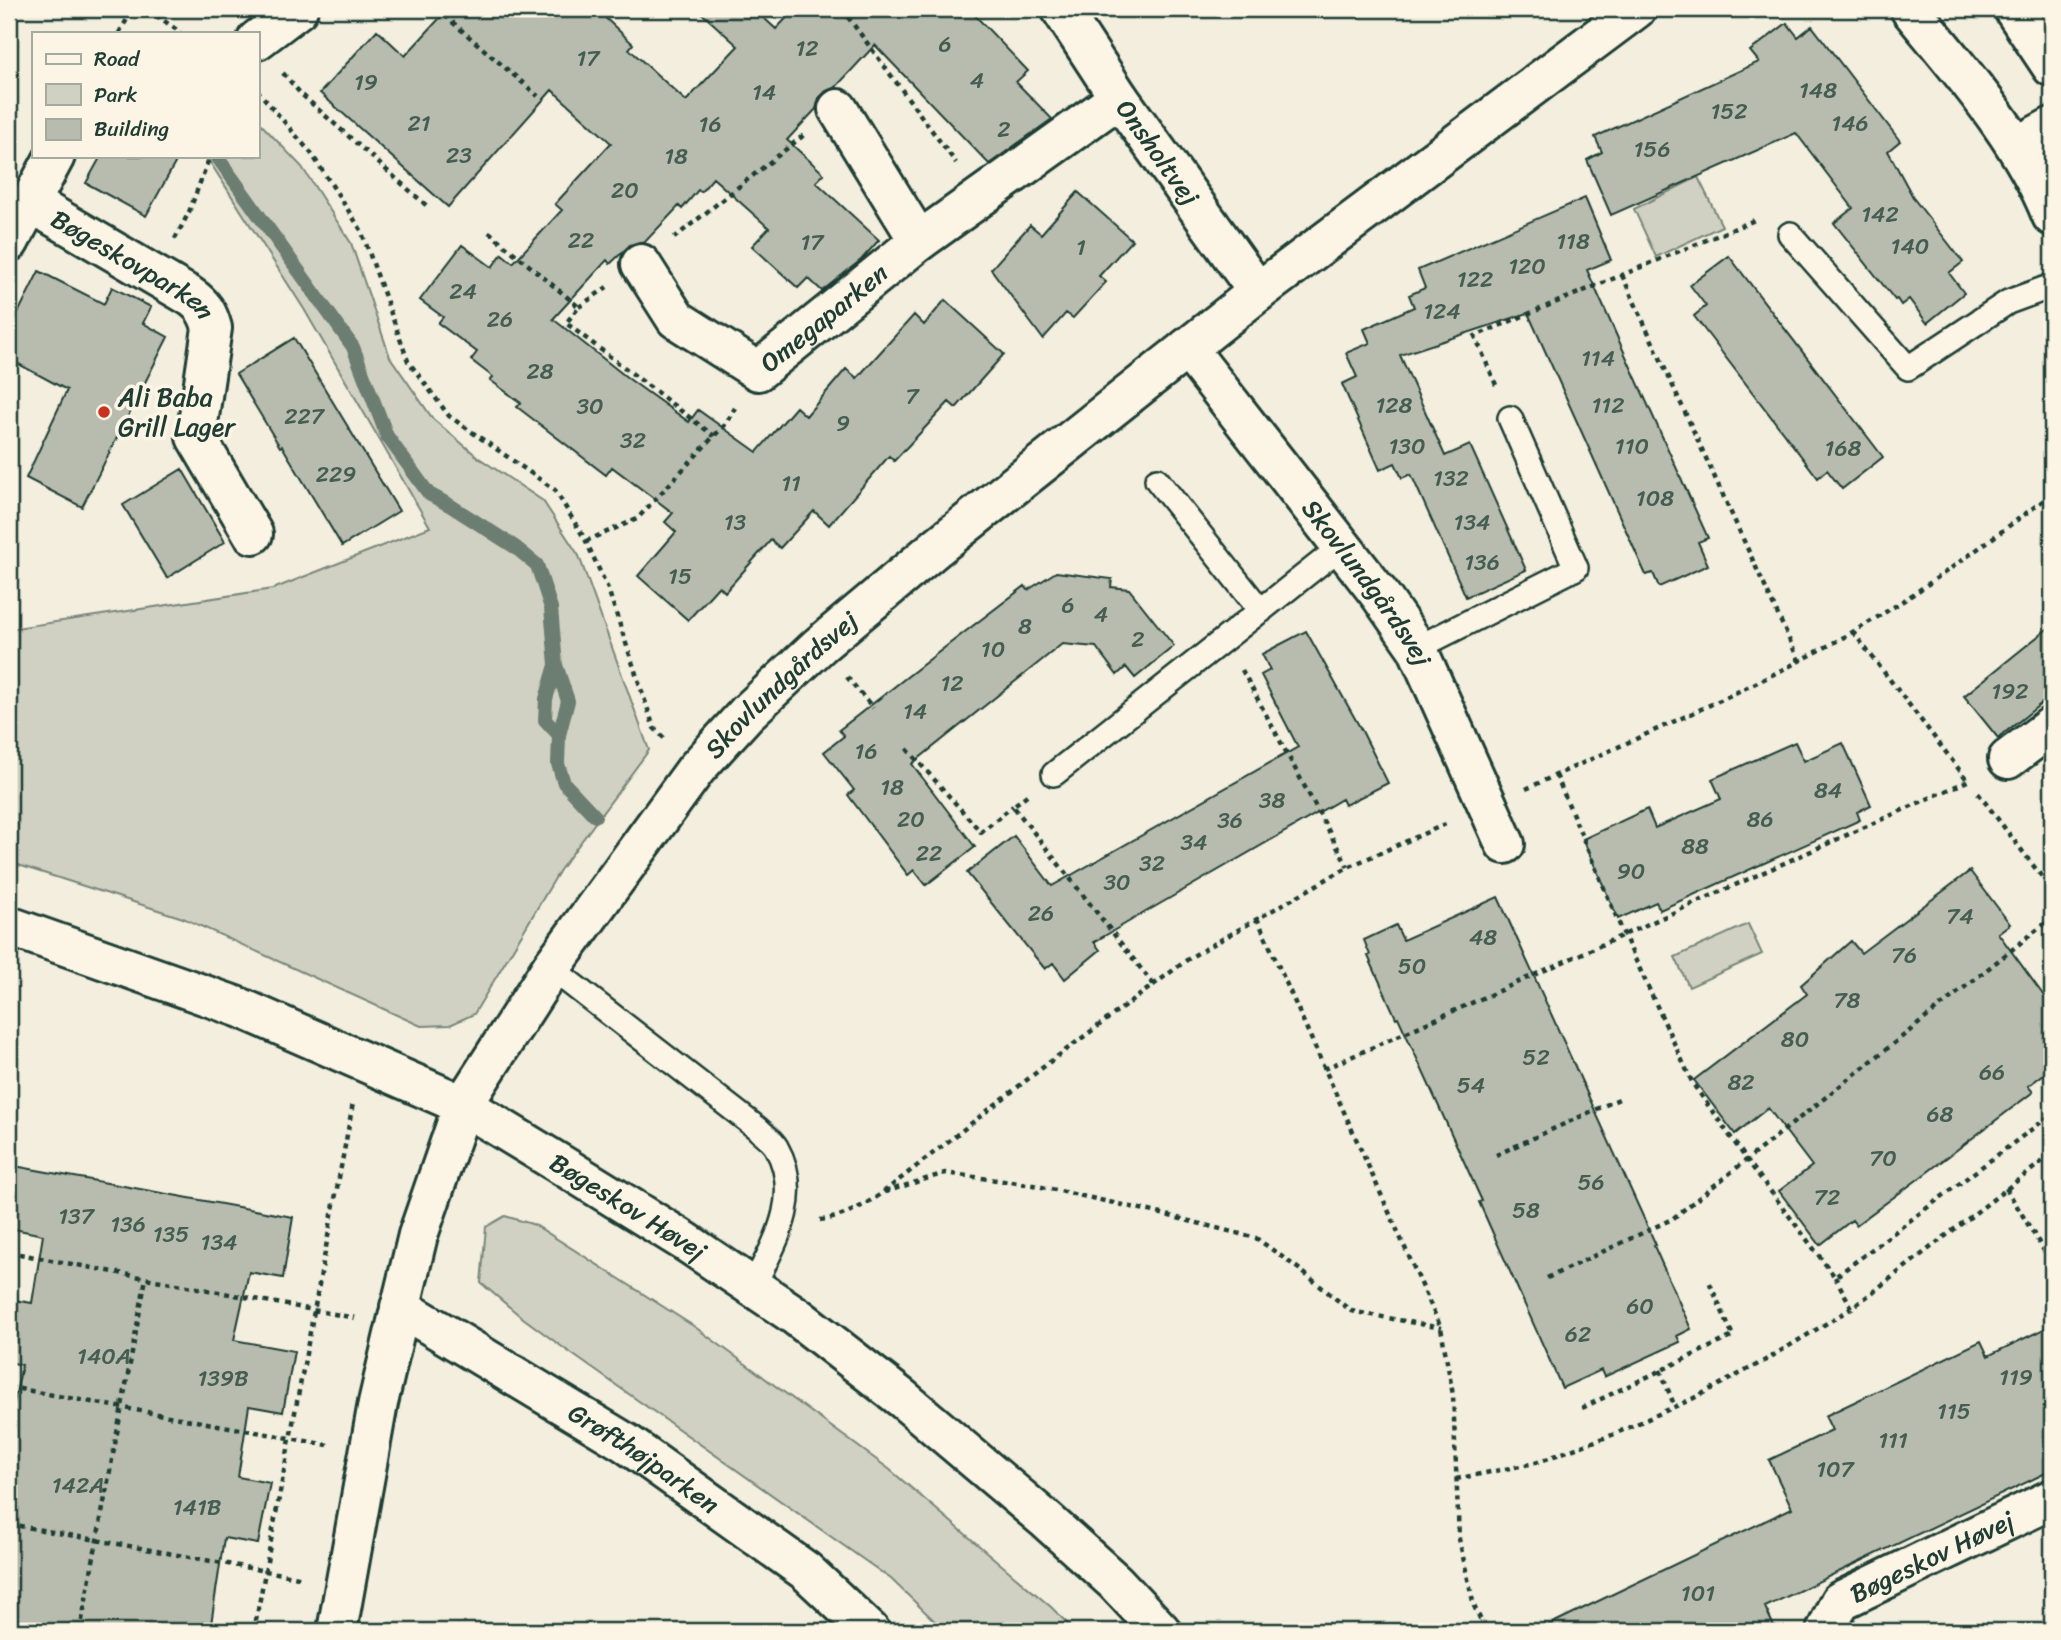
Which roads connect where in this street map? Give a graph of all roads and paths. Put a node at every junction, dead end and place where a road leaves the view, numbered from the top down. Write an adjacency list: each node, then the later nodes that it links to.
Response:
1 (133, 9): 10 (path)
2 (148, 9): 11 (path)
3 (298, 9): 12 (street)
4 (437, 9): 15 (path)
5 (842, 9): 22 (path)
6 (1061, 9): 16 (street, Onsholtvej)
7 (1636, 9): 34 (street, Skovlundgårdsvej)
8 (1910, 9): 19 (street)
9 (2015, 9): 13 (street)
10 (120, 32)
11 (180, 32)
12 (266, 52): 24 (path)
13 (2052, 67)
14 (259, 92): 43 (path)
15 (538, 96)
16 (1119, 98): 22 (street, Omegaparken); 34 (street, Onsholtvej)
17 (838, 109): 28 (street); 30 (path)
18 (2052, 127): 19 (street)
19 (2017, 145): 25 (street)
20 (54, 158): 23 (street, Bøgeskovparken)
21 (209, 158): 32 (path)
22 (981, 197): 28 (street, Omegaparken)
23 (31, 202): 29 (street, Bøgeskovparken); 32 (street, Bøgeskovparken)
24 (427, 206)
25 (2052, 216)
26 (489, 232): 35 (path)
27 (1790, 234): 31 (path); 33 (lane)
28 (919, 241): 37 (street, Omegaparken)
29 (9, 242)
30 (641, 264): 35 (path); 37 (street, Omegaparken)
31 (1622, 275): 38 (path); 49 (path)
32 (155, 276): 42 (street, Bøgeskovparken)
33 (2052, 286)
34 (1258, 292): 36 (street, Skovlundgårdsvej)
35 (579, 307): 39 (path)
36 (1187, 348): 44 (street, Skovlundgårdsvej); 53 (street, Skovlundgårdsvej)
37 (758, 371): 39 (path)
38 (1510, 418): 48 (lane)
39 (714, 436): 43 (path)
40 (1157, 480): 45 (lane)
41 (2052, 495): 46 (path)
42 (253, 534)
43 (586, 541): 53 (path)
44 (1342, 546): 45 (lane); 48 (street, Skovlundgårdsvej)
45 (1261, 611): 47 (lane)
46 (1853, 632): 49 (path); 56 (path)
47 (1225, 639): 54 (lane); 61 (path)
48 (1418, 648): 59 (street, Skovlundgårdsvej)
49 (1799, 661): 55 (path)
50 (2052, 726): 52 (street)
51 (907, 749): 58 (path)
52 (2008, 759): 56 (path)
53 (696, 769): 67 (street, Skovlundgårdsvej)
54 (1054, 774): 58 (path)
55 (1556, 775): 59 (path); 66 (path)
56 (1968, 781): 66 (path)
57 (1977, 792): 62 (path)
58 (1013, 806): 68 (path)
59 (1488, 806): 60 (street, Skovlundgårdsvej); 61 (path)
60 (1505, 844)
61 (1348, 867): 63 (path)
62 (2052, 890)
63 (1257, 918): 68 (path); 70 (path)
64 (2052, 918): 76 (path)
65 (9, 926): 69 (street, Bøgeskov Høvej)
66 (1623, 936): 70 (path); 76 (path)
67 (551, 968): 72 (street, Skovlundgårdsvej); 79 (lane)
68 (1153, 984): 78 (path)
69 (362, 1060): 72 (street, Bøgeskov Høvej); 88 (path)
70 (1324, 1069): 90 (path)
71 (1619, 1099): 75 (path)
72 (463, 1105): 86 (street, Bøgeskov Høvej); 89 (street)
73 (2052, 1114): 82 (path)
74 (2052, 1154): 77 (path)
75 (1496, 1155)
76 (1747, 1160): 82 (path); 84 (path)
77 (2006, 1188): 81 (path); 87 (path)
78 (881, 1194): 79 (path); 90 (path)
79 (783, 1220): 86 (lane)
80 (9, 1252): 83 (path)
81 (2052, 1264)
82 (1835, 1277): 87 (path)
83 (146, 1278): 88 (path); 94 (path)
84 (1547, 1278)
85 (1708, 1279): 91 (path)
86 (752, 1286): 108 (street, Bøgeskov Høvej)
87 (1852, 1308): 93 (path)
88 (314, 1311): 89 (path); 96 (path)
89 (398, 1317): 97 (street); 107 (street, Grøfthøjparken)
90 (1441, 1328): 98 (path)
91 (1660, 1370): 93 (path); 95 (path)
92 (9, 1387): 94 (path)
93 (1675, 1406): 98 (path)
94 (123, 1408): 96 (path); 101 (path)
95 (1582, 1408)
96 (291, 1439): 97 (path); 102 (path)
97 (369, 1453): 103 (street)
98 (1456, 1479): 109 (path)
99 (2052, 1499): 110 (street, Bøgeskov Høvej)
100 (9, 1524): 101 (path)
101 (97, 1540): 102 (path); 104 (path)
102 (266, 1571): 103 (path); 105 (path)
103 (345, 1586): 106 (street)
104 (80, 1631)
105 (254, 1631)
106 (337, 1631)
107 (870, 1631)
108 (1161, 1631)
109 (1486, 1631)
110 (1826, 1631)

